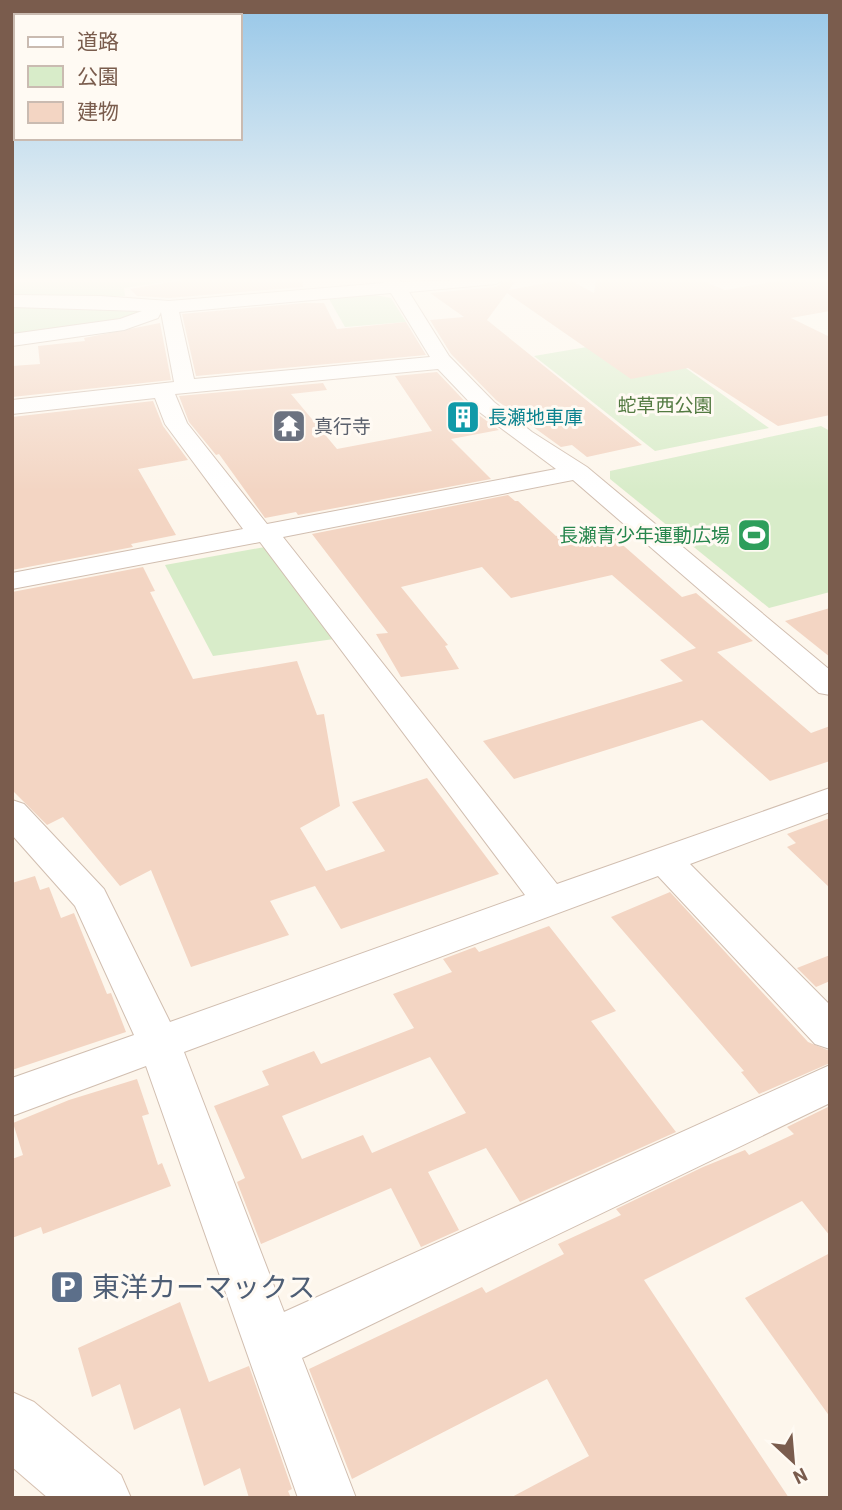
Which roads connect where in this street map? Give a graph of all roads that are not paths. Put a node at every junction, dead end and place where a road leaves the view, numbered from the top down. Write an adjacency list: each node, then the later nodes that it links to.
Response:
1 (172, 349): 4 (street)
2 (435, 349): 3 (street)
3 (443, 362): 4 (street); 6 (street)
4 (174, 388): 5 (street); 7 (street)
5 (12, 407)
6 (578, 472): 7 (street); 9 (street)
7 (264, 534): 8 (street); 13 (street)
8 (12, 581)
9 (830, 686)
10 (830, 799): 12 (street)
11 (12, 812): 15 (street)
12 (664, 859): 13 (street); 14 (street)
13 (549, 900): 15 (street)
14 (830, 1032)
15 (159, 1042): 17 (street); 18 (street)
16 (830, 1083): 18 (street)
17 (12, 1097)
18 (271, 1345): 21 (street)
19 (12, 1424): 20 (street)
20 (98, 1498)
21 (327, 1498)

